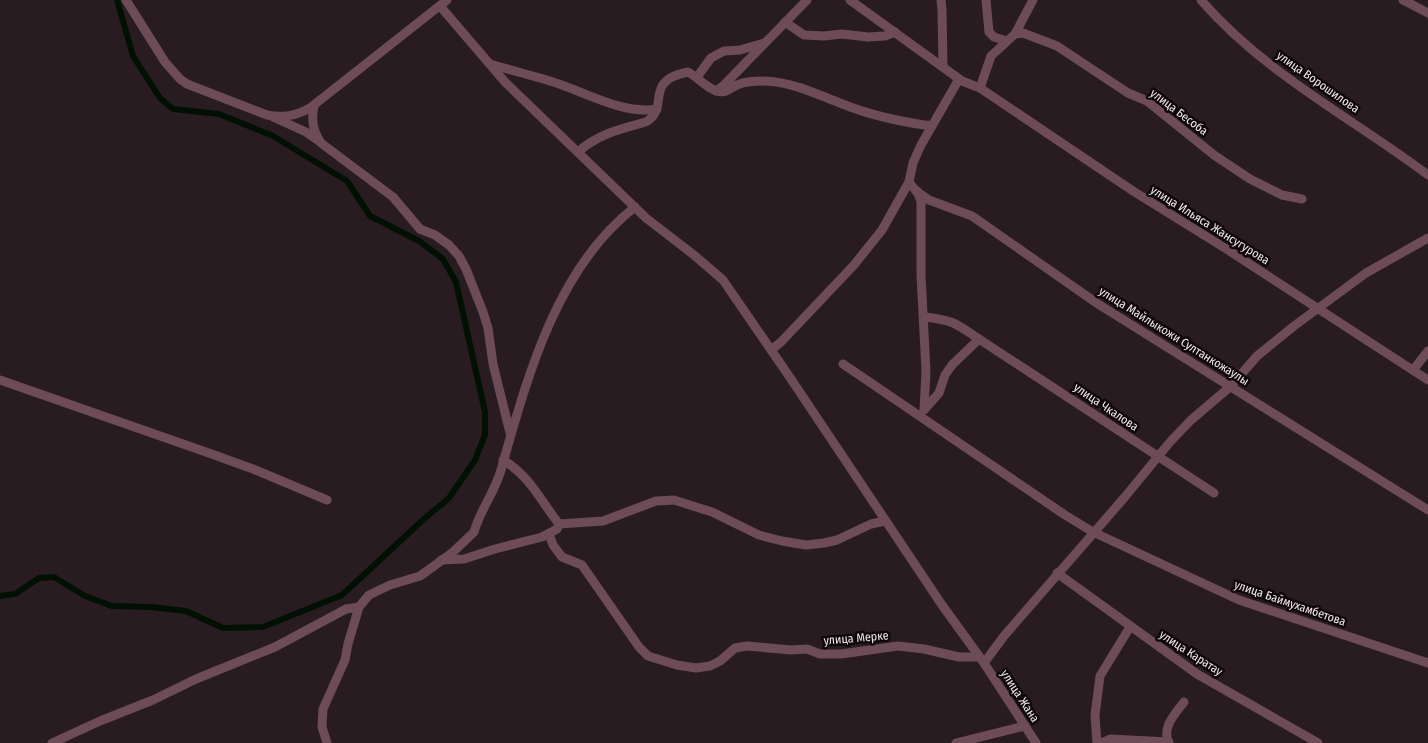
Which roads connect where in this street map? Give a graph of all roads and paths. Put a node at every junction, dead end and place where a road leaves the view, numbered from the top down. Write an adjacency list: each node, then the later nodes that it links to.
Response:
1 (126, 0): 24 (street)
2 (807, 0): 11 (street)
3 (850, 0): 12 (street, улица Ильяса Жансугурова)
4 (940, 0): 17 (street)
5 (986, 0): 14 (street)
6 (1033, 0): 13 (street)
7 (1201, 0): 28 (street, улица Ворошилова)
8 (1403, 0): 10 (street)
9 (444, 3): 16 (street, улица Жана); 22 (street)
10 (1428, 13)
11 (785, 22): 12 (street); 15 (street)
12 (895, 32): 17 (street, улица Ильяса Жансугурова)
13 (1015, 34): 14 (street); 31 (street, улица Бесоба)
14 (1007, 41): 20 (street)
15 (764, 43): 18 (street); 21 (street)
16 (490, 64): 23 (street); 27 (street, улица Жана)
17 (943, 66): 19 (street, улица Ильяса Жансугурова)
18 (697, 77): 21 (street); 23 (street)
19 (959, 79): 20 (street, улица Ильяса Жансугурова); 25 (street)
20 (980, 88): 34 (street, улица Ильяса Жансугурова)
21 (716, 91): 25 (street)
22 (314, 106): 24 (street); 26 (street)
23 (657, 108): 27 (street)
24 (272, 116): 26 (street)
25 (932, 126): 29 (street)
26 (321, 143): 45 (street)
27 (578, 152): 32 (street, улица Жана)
28 (1428, 174)
29 (909, 182): 30 (street, улица Майлыкожи Султанкожаулы); 37 (street)
30 (916, 191): 35 (street); 43 (street, улица Майлыкожи Султанкожаулы)
31 (1302, 199)
32 (635, 207): 37 (street, улица Жана); 45 (street)
33 (1428, 238): 34 (street)
34 (1318, 308): 40 (street, улица Ильяса Жансугурова); 43 (street)
35 (924, 317): 36 (street, улица Чкалова); 44 (street)
36 (981, 340): 44 (street); 46 (street, улица Чкалова)
37 (771, 350): 51 (street, улица Жана)
38 (1428, 351): 40 (street)
39 (843, 364): 44 (street, улица Баймухамбетова)
40 (1412, 370): 42 (street, улица Ильяса Жансугурова)
41 (0, 380): 49 (street)
42 (1428, 380)
43 (1230, 386): 46 (street); 50 (street, улица Майлыкожи Султанкожаулы)
44 (923, 414): 53 (street, улица Баймухамбетова)
45 (510, 434): 47 (street)
46 (1158, 458): 48 (street, улица Чкалова); 53 (street)
47 (503, 460): 52 (street); 55 (street)
48 (1214, 493)
49 (328, 500)
50 (1428, 510)
51 (885, 521): 52 (street); 59 (street, улица Жана)
52 (559, 524): 54 (street)
53 (1093, 532): 56 (street); 60 (street, улица Баймухамбетова)
54 (549, 534): 55 (street); 59 (street, улица Мерке)
55 (441, 560): 57 (street)
56 (1057, 573): 58 (street, улица Каратау); 59 (street)
57 (359, 607): 64 (street); 65 (street)
58 (1130, 627): 68 (street); 70 (street, улица Каратау)
59 (981, 660): 62 (street, улица Жана)
60 (1428, 663)
61 (1184, 702): 63 (street)
62 (1025, 726): 66 (street); 67 (street, улица Жана)
63 (1169, 742): 69 (street)
64 (52, 743)
65 (327, 743)
66 (956, 743)
67 (1036, 743)
68 (1097, 743)
69 (1101, 743)
70 (1318, 743)

